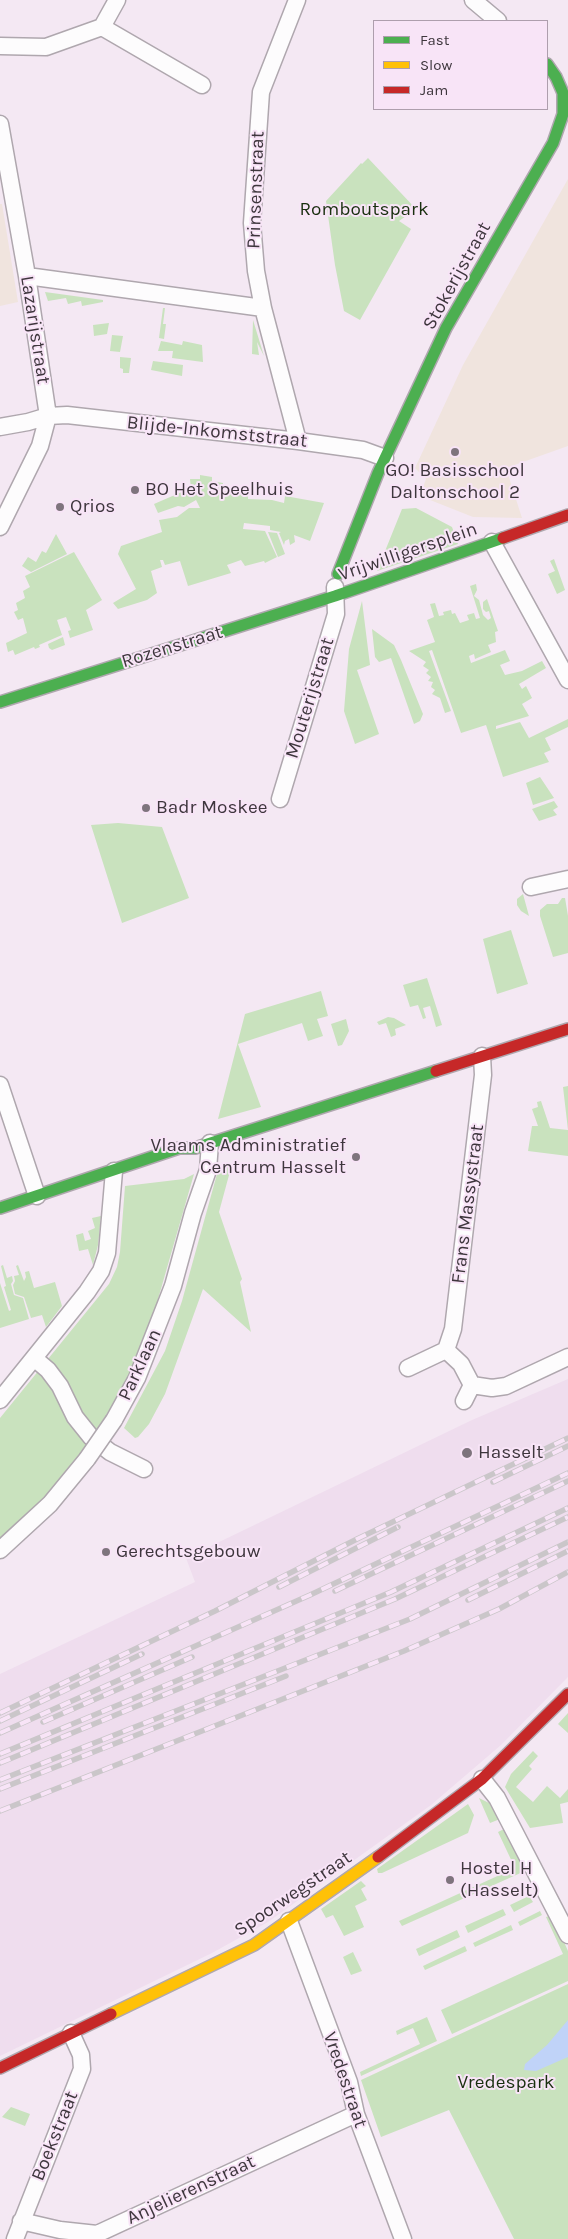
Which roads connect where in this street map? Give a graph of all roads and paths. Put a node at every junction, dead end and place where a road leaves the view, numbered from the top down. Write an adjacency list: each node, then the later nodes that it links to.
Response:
1 (117, 0): 5 (street)
2 (297, 0): 12 (street, Prinsenstraat)
3 (473, 0): 4 (street)
4 (497, 20)
5 (102, 26): 6 (street); 8 (street)
6 (0, 46)
7 (548, 65): 9 (street)
8 (202, 85)
9 (566, 92): 16 (street, Stokerijstraat)
10 (0, 124): 11 (street, Lazarijstraat)
11 (27, 276): 12 (street); 13 (street, Lazarijstraat)
12 (263, 308): 15 (street, Prinsenstraat)
13 (48, 416): 14 (street, Blijde-Inkomststraat); 15 (street, Blijde-Inkomststraat); 18 (street, Lazarijstraat)
14 (0, 427)
15 (298, 441): 16 (street, Blijde-Inkomststraat)
16 (384, 458): 20 (street, Stokerijstraat)
17 (568, 515): 19 (street, Vrijwilligersplein)
18 (0, 527)
19 (492, 542): 20 (street, Vrijwilligersplein); 21 (street)
20 (336, 586): 22 (street, Rozenstraat); 23 (street, Mouterijstraat)
21 (568, 680)
22 (0, 702)
23 (280, 799)
24 (568, 879): 25 (street)
25 (531, 887)
26 (568, 1028): 27 (street)
27 (482, 1056): 30 (street); 34 (street, Frans Massystraat)
28 (0, 1084): 29 (street)
29 (4, 1113): 32 (street)
30 (202, 1146): 31 (street); 42 (street, Parklaan, bridge)
31 (114, 1171): 32 (street); 36 (street)
32 (37, 1196): 33 (street)
33 (0, 1208)
34 (446, 1350): 37 (street); 38 (street)
35 (568, 1357): 38 (street)
36 (34, 1358): 39 (street); 41 (street)
37 (408, 1368)
38 (472, 1385): 40 (street)
39 (0, 1400)
40 (464, 1401)
41 (144, 1469)
42 (0, 1550)
43 (568, 1694): 44 (street, Spoorwegstraat)
44 (482, 1779): 45 (street, Spoorwegstraat); 46 (street)
45 (289, 1921): 47 (street, Spoorwegstraat); 49 (street, Vredestraat)
46 (568, 1935)
47 (71, 2033): 48 (street, Spoorwegstraat); 50 (street, Boekstraat)
48 (0, 2068)
49 (356, 2114): 50 (street, Anjelierenstraat); 52 (street, Vredestraat)
50 (21, 2221): 51 (street, Boekstraat)
51 (15, 2239)
52 (403, 2239)

